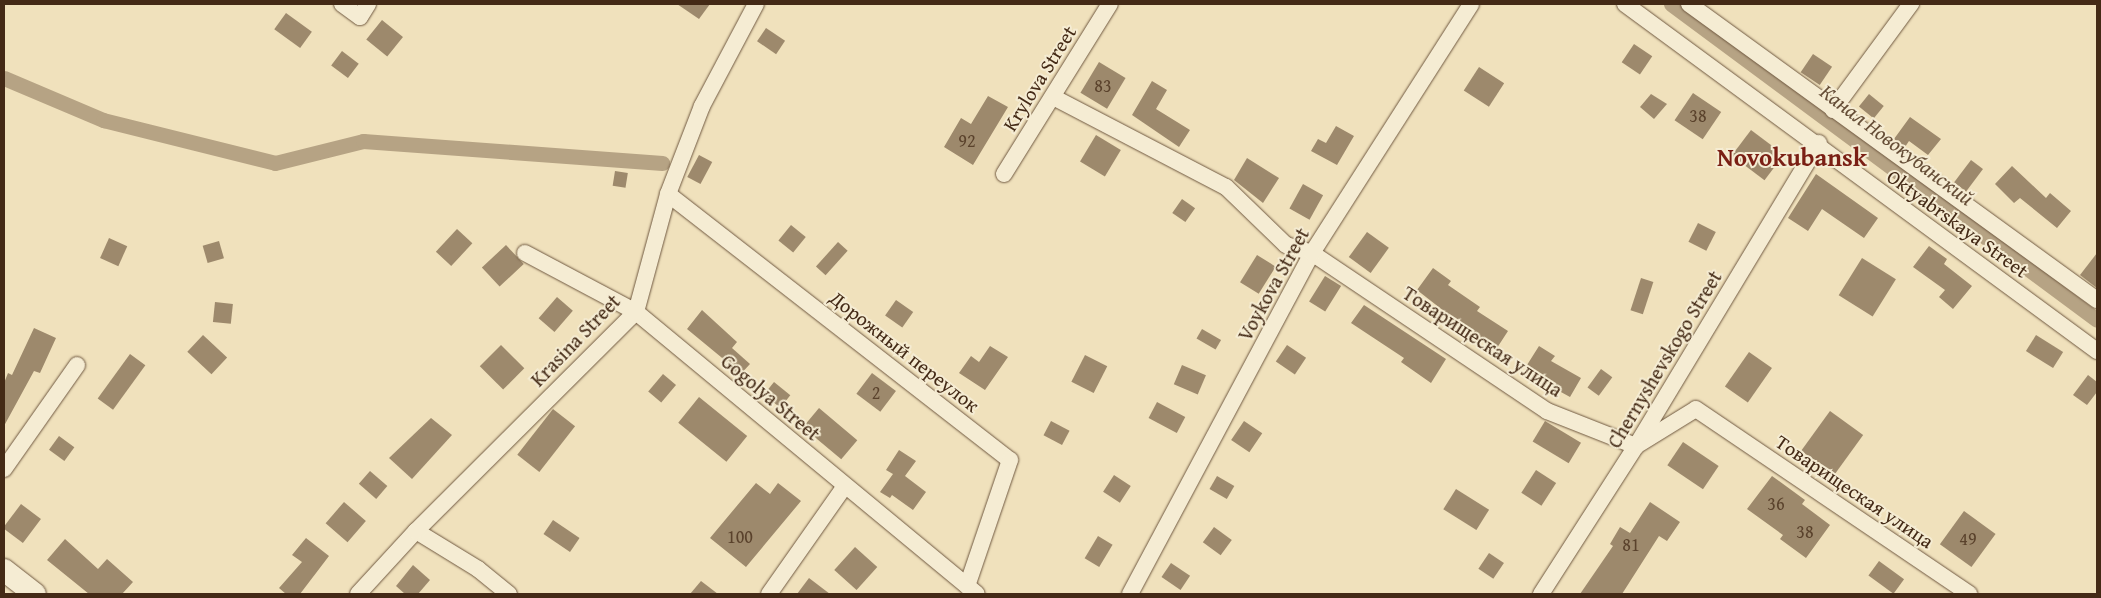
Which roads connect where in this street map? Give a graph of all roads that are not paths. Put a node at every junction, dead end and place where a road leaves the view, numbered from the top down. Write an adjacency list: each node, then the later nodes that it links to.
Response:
1 (342, 4): 8 (street)
2 (756, 4): 13 (street, Krasina Street)
3 (1110, 4): 9 (street, Krylova Street)
4 (1471, 4): 15 (street, Voykova Street)
5 (1624, 4): 11 (street, Oktyabrskaya Street)
6 (1689, 4): 10 (street)
7 (1911, 4): 10 (street)
8 (364, 10)
9 (1053, 97): 12 (street, Krylova Street); 15 (street, Товарищеская улица)
10 (1833, 110): 16 (street)
11 (1818, 145): 18 (street, Oktyabrskaya Street); 20 (street, Chernyshevskogo Street)
12 (1004, 174)
13 (668, 194): 17 (street, Krasina Street); 25 (street, Дорожный переулок)
14 (525, 253): 17 (street, Gogolya Street)
15 (1312, 253): 20 (street, Товарищеская улица); 30 (street, Voykova Street)
16 (2097, 300)
17 (636, 312): 22 (street, Gogolya Street); 23 (street, Krasina Street)
18 (2097, 352)
19 (78, 365): 21 (street)
20 (1636, 446): 31 (street, Chernyshevskogo Street); 32 (street, Товарищеская улица)
21 (4, 469)
22 (845, 486): 25 (street, Gogolya Street); 29 (street)
23 (416, 531): 27 (street, Krasina Street); 28 (street)
24 (4, 570): 26 (main road)
25 (972, 590)
26 (35, 594)
27 (358, 594)
28 (509, 594)
29 (769, 594)
30 (1130, 594)
31 (1541, 594)
32 (1969, 594)

